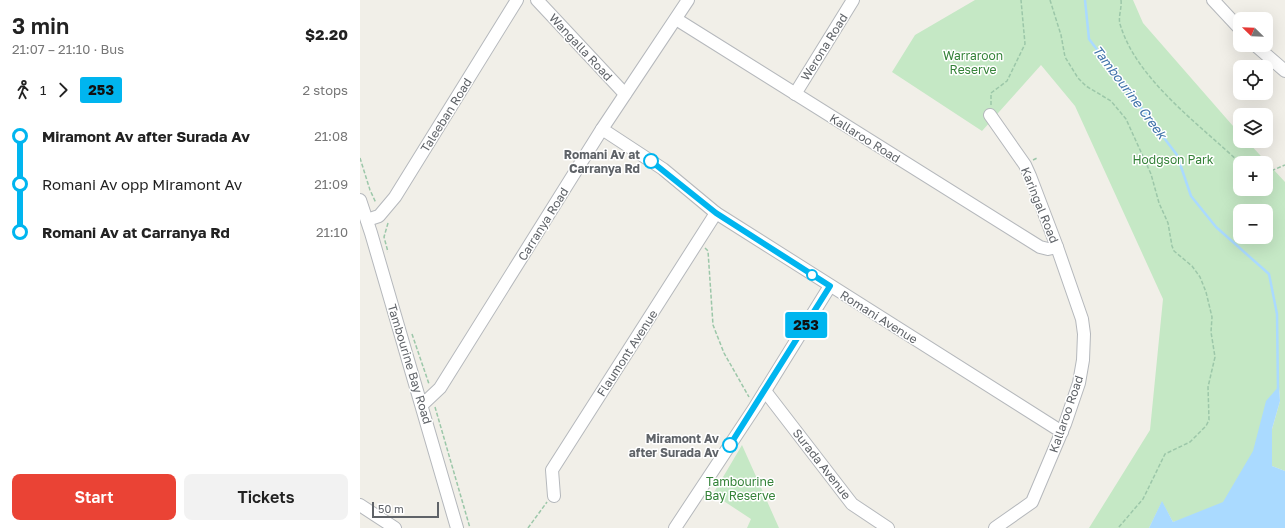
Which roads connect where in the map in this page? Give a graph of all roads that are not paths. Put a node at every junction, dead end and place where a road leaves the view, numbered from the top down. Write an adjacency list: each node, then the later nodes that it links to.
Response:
1 (517, 0): 16 (street, Taleeban Road)
2 (537, 0): 10 (street, Wangalla Road)
3 (688, 0): 6 (street, Carranya Road)
4 (853, 0): 11 (street, Werona Road)
5 (1213, 0): 7 (street)
6 (676, 19): 10 (street, Carranya Road); 11 (street, Kallaroo Road)
7 (1233, 21)
8 (1263, 52): 9 (street)
9 (1285, 71)
10 (625, 94): 13 (street, Carranya Road)
11 (794, 94): 17 (street, Kallaroo Road)
12 (990, 115): 17 (street, Karingal Road)
13 (602, 129): 15 (street, Romani Avenue); 20 (street, Carranya Road)
14 (360, 200): 16 (street, Tambourine Bay Road)
15 (716, 213): 18 (street, Romani Avenue); 22 (street, Flaumont Avenue)
16 (367, 220): 20 (street, Tambourine Bay Road)
17 (1059, 252): 21 (street, Kallaroo Road)
18 (830, 286): 19 (street); 21 (street, Romani Avenue)
19 (765, 391): 26 (street); 27 (street, Surada Avenue)
20 (422, 405): 25 (street, Tambourine Bay Road)
21 (1062, 432): 28 (street, Kallaroo Road)
22 (554, 496)
23 (360, 505): 24 (street)
24 (395, 528)
25 (458, 528)
26 (675, 528)
27 (888, 528)
28 (995, 528)

